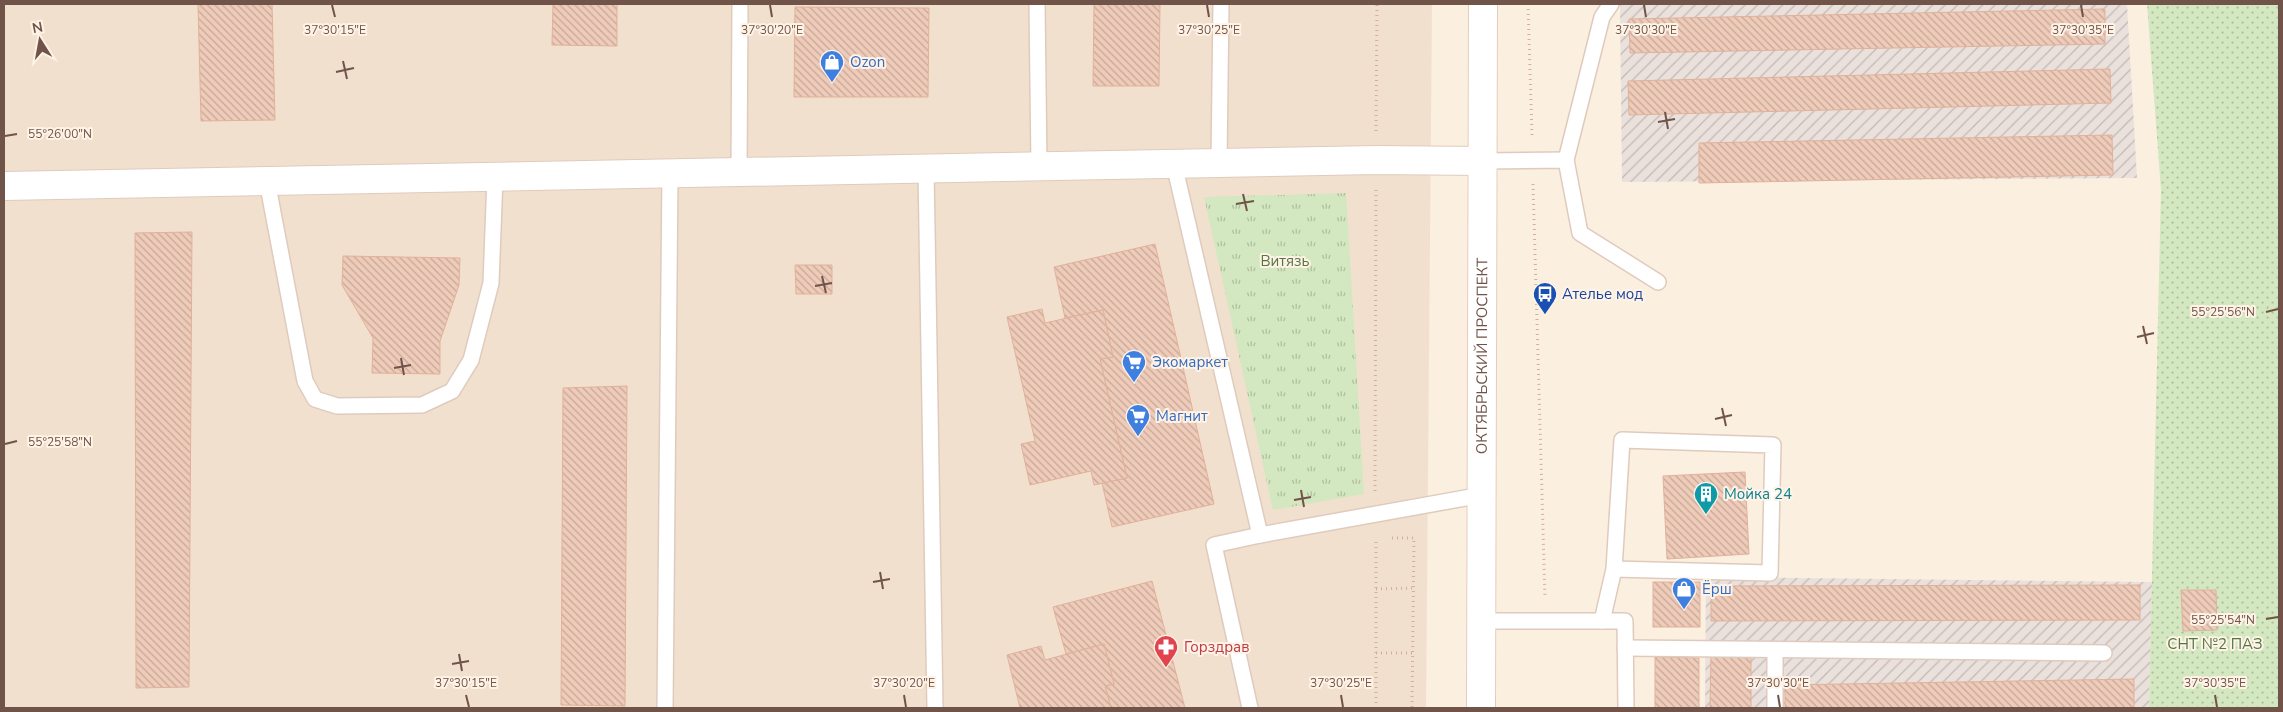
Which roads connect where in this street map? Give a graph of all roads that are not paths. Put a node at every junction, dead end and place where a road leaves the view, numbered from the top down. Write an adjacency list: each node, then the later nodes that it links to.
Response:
1 (740, 4): 12 (lane)
2 (1037, 4): 10 (lane)
3 (1220, 4): 8 (lane)
4 (1483, 4): 7 (street, ОКТЯБРЬСКИЙ ПРОСПЕКТ)
5 (1611, 4): 6 (lane)
6 (1566, 160): 7 (lane); 17 (lane)
7 (1483, 161): 8 (street); 18 (street, ОКТЯБРЬСКИЙ ПРОСПЕКТ)
8 (1219, 163): 9 (street)
9 (1174, 164): 10 (street); 19 (lane)
10 (1039, 166): 11 (street)
11 (926, 168): 12 (street); 27 (lane)
12 (739, 172): 13 (street)
13 (670, 173): 14 (street); 26 (lane)
14 (495, 176): 15 (street); 15 (lane)
15 (267, 181): 16 (street)
16 (4, 186)
17 (1658, 282)
18 (1482, 495): 19 (lane); 21 (street, ОКТЯБРЬСКИЙ ПРОСПЕКТ)
19 (1260, 535): 28 (lane)
20 (1614, 568): 20 (lane); 22 (lane)
21 (1481, 621): 22 (lane); 29 (street, ОКТЯБРЬСКИЙ ПРОСПЕКТ)
22 (1602, 621): 23 (lane)
23 (1625, 648): 24 (lane); 30 (lane)
24 (1775, 650): 25 (lane); 31 (lane)
25 (2104, 653)
26 (665, 708)
27 (935, 708)
28 (1250, 708)
29 (1481, 708)
30 (1626, 708)
31 (1775, 708)

